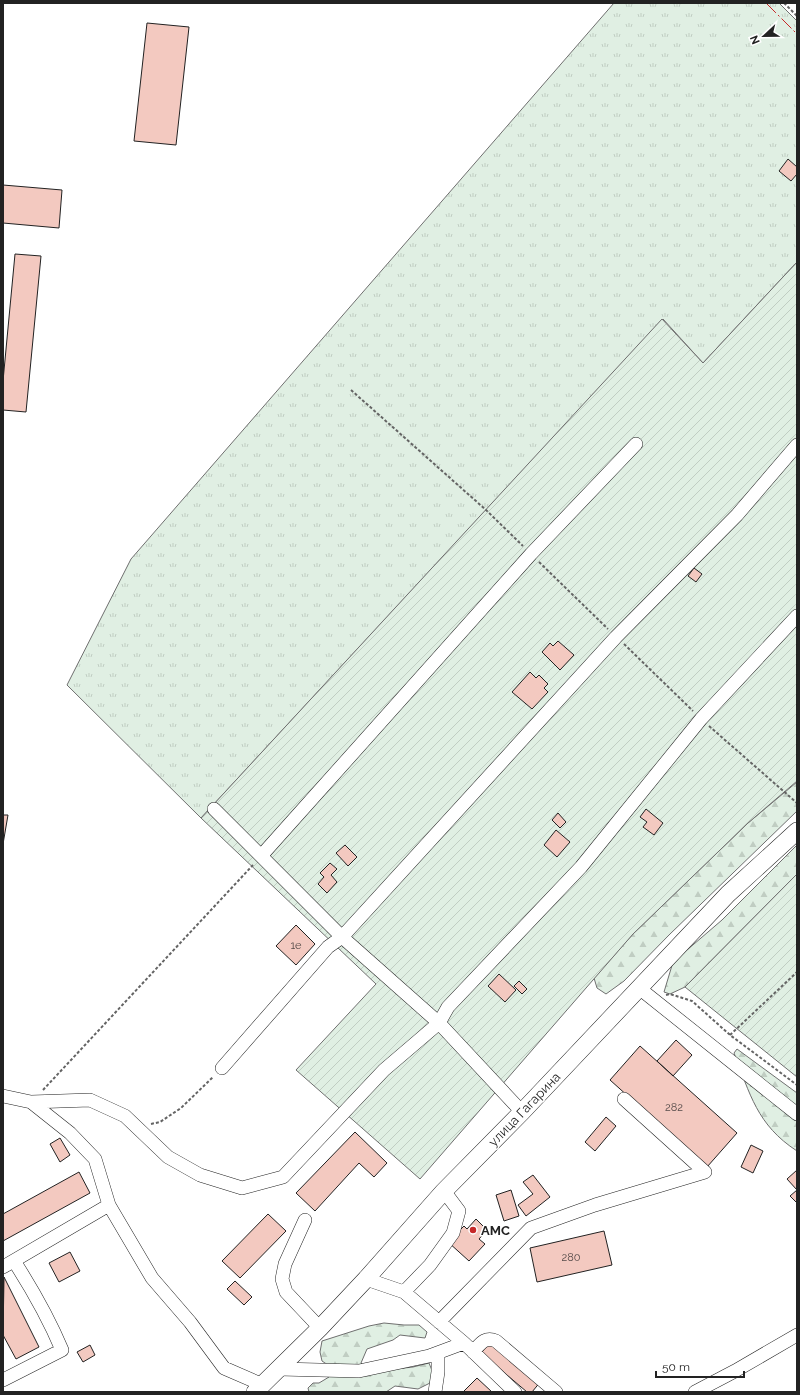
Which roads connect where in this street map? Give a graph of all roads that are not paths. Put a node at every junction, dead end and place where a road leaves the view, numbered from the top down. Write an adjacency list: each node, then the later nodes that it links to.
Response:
1 (636, 444): 6 (street)
2 (797, 445): 7 (street)
3 (797, 616): 9 (street)
4 (214, 809): 6 (street)
5 (797, 831): 8 (main road, улица Гагарина)
6 (261, 856): 7 (street)
7 (342, 937): 9 (street); 10 (street)
8 (639, 988): 14 (main road, улица Гагарина); 15 (street)
9 (439, 1023): 13 (street); 14 (street)
10 (222, 1068)
11 (3, 1096): 13 (street)
12 (624, 1099): 22 (street)
13 (31, 1102): 17 (street)
14 (522, 1112): 16 (main road, улица Гагарина)
15 (797, 1114)
16 (444, 1191): 20 (main road, улица Гагарина); 21 (street)
17 (109, 1205): 19 (street); 29 (street)
18 (305, 1220): 23 (street)
19 (9, 1264): 28 (street)
20 (366, 1279): 21 (street); 23 (main road, улица Гагарина)
21 (404, 1292): 22 (street)
22 (439, 1322): 25 (street)
23 (320, 1328): 27 (main road, улица Гагарина)
24 (797, 1335): 33 (street)
25 (468, 1348): 26 (street); 31 (street); 32 (street)
26 (438, 1354): 27 (street); 30 (street)
27 (280, 1369): 29 (main road, улица Гагарина)
28 (3, 1380)
29 (259, 1388)
30 (435, 1392)
31 (515, 1392)
32 (556, 1392)
33 (695, 1392)

